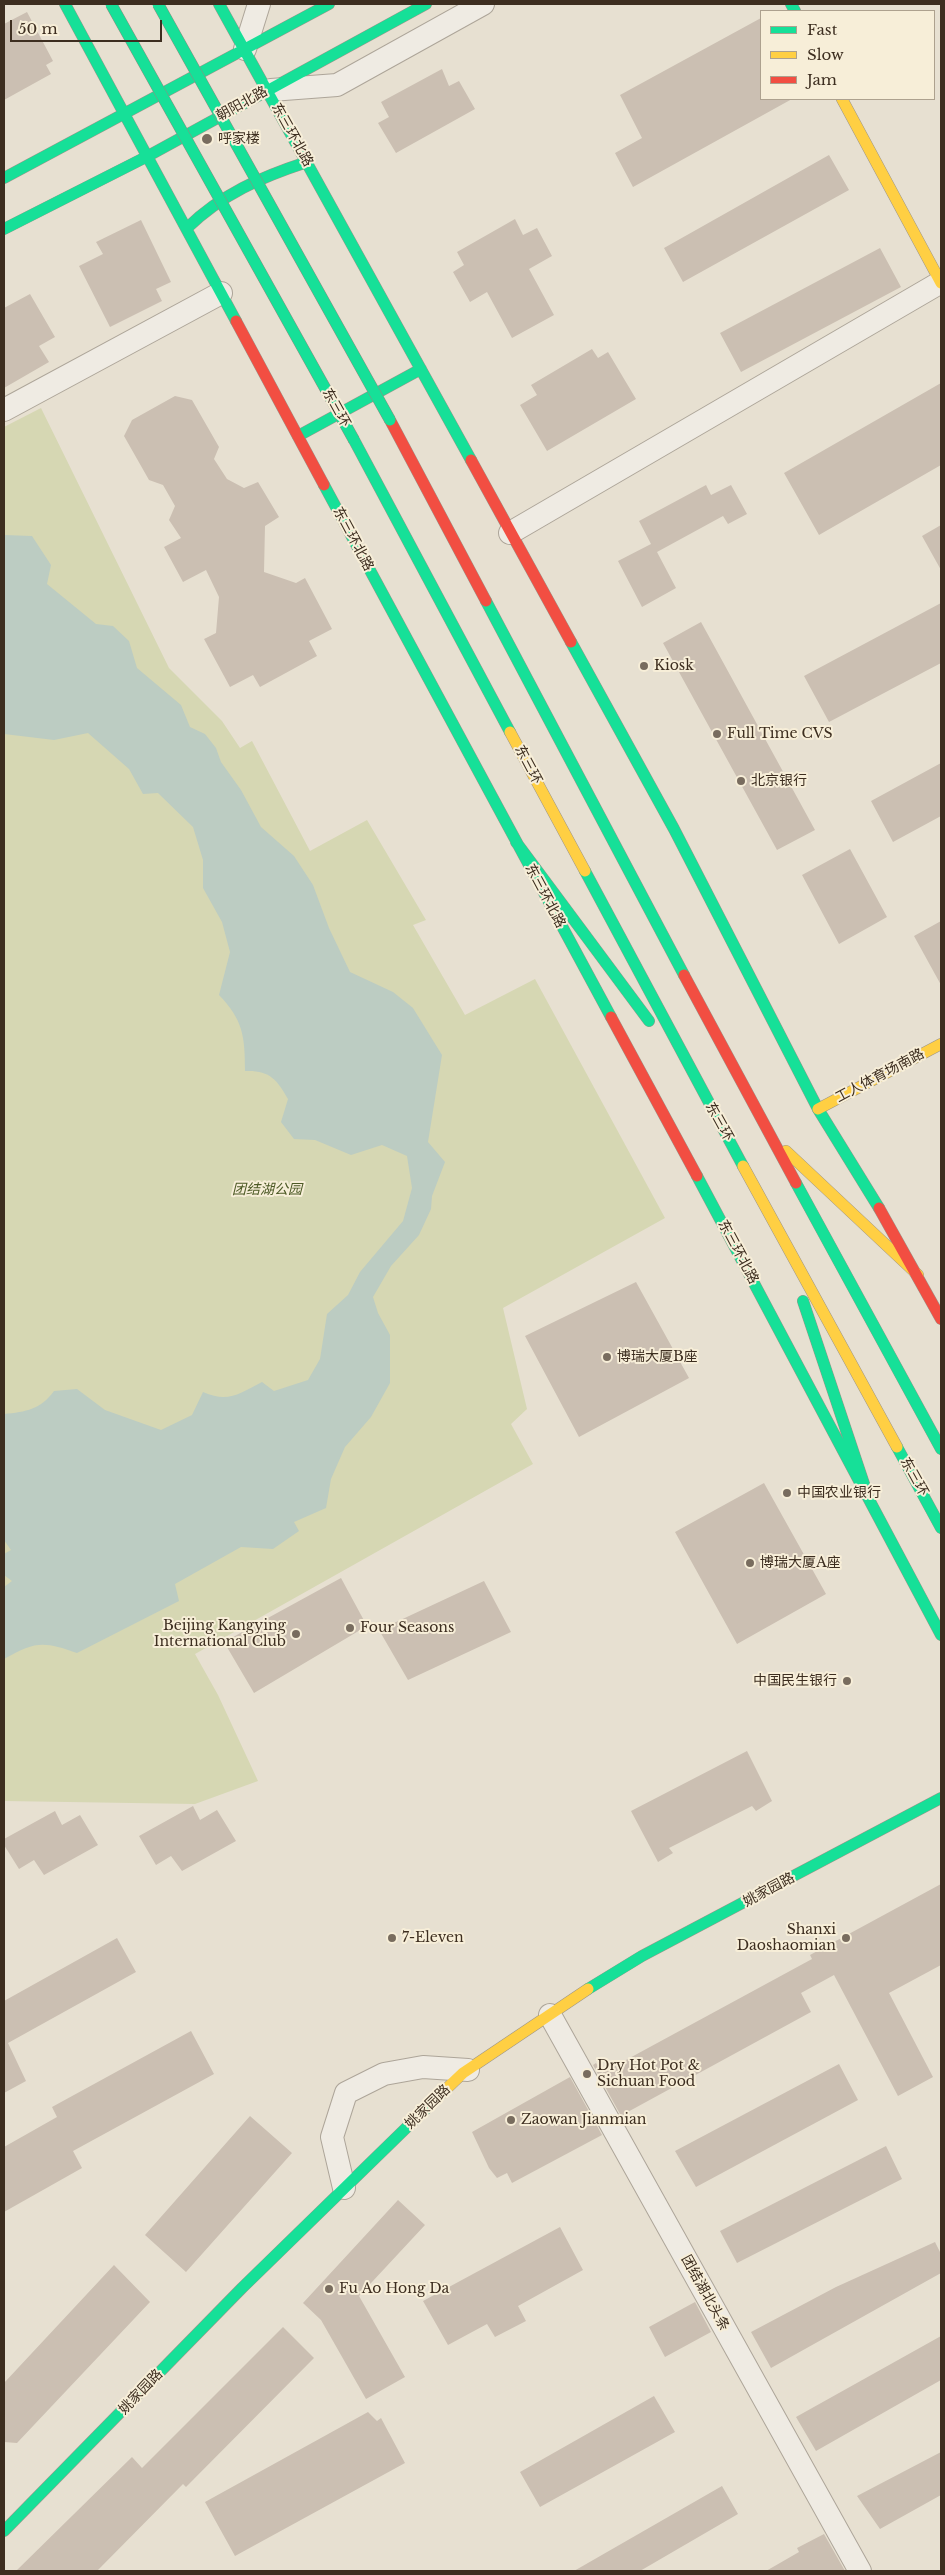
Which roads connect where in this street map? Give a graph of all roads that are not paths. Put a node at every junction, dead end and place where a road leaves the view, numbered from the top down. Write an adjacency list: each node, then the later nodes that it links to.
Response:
1 (65, 4): 12 (main road)
2 (112, 4): 26 (main road, 东三环, bridge)
3 (158, 4): 28 (main road, bridge)
4 (219, 4): 9 (main road, 东三环北路)
5 (259, 4): 9 (street)
6 (329, 4): 9 (main road)
7 (426, 4): 10 (main road, 朝阳北路)
8 (483, 4): 10 (street)
9 (246, 49): 10 (main road, 东三环北路); 12 (main road)
10 (268, 90): 13 (main road, 朝阳北路); 14 (main road, 东三环北路)
11 (843, 100): 18 (main road)
12 (125, 112): 13 (main road, 东三环北路); 15 (main road)
13 (148, 156): 16 (main road, 东三环北路); 17 (main road, 朝阳北路)
14 (307, 162): 16 (main road); 20 (main road, 东三环北路)
15 (4, 178)
16 (187, 228): 19 (main road, 东三环北路)
17 (4, 229)
18 (941, 282): 23 (street)
19 (222, 293): 21 (street); 22 (main road, 东三环北路)
20 (421, 369): 22 (main road); 23 (main road, 东三环北路)
21 (4, 410)
22 (298, 436): 24 (main road, 东三环北路)
23 (510, 533): 27 (main road, 东三环北路)
24 (516, 842): 26 (main road); 33 (main road, 东三环北路)
25 (941, 1044): 27 (main road, 工人体育场南路)
26 (704, 1094): 29 (main road, 东三环)
27 (818, 1108): 30 (main road, 东三环北路)
28 (768, 1133): 30 (main road); 32 (main road)
29 (780, 1233): 33 (main road); 34 (main road, 东三环)
30 (918, 1275): 31 (main road, 东三环北路)
31 (941, 1319)
32 (941, 1449)
33 (866, 1490): 35 (main road, 东三环北路)
34 (941, 1528)
35 (941, 1635)
36 (941, 1798): 37 (main road, 姚家园路)
37 (550, 2015): 38 (main road, 姚家园路); 41 (street, 团结湖北头条)
38 (468, 2070): 39 (main road, 姚家园路); 39 (street)
39 (344, 2188): 40 (main road, 姚家园路)
40 (4, 2531)
41 (860, 2571)

